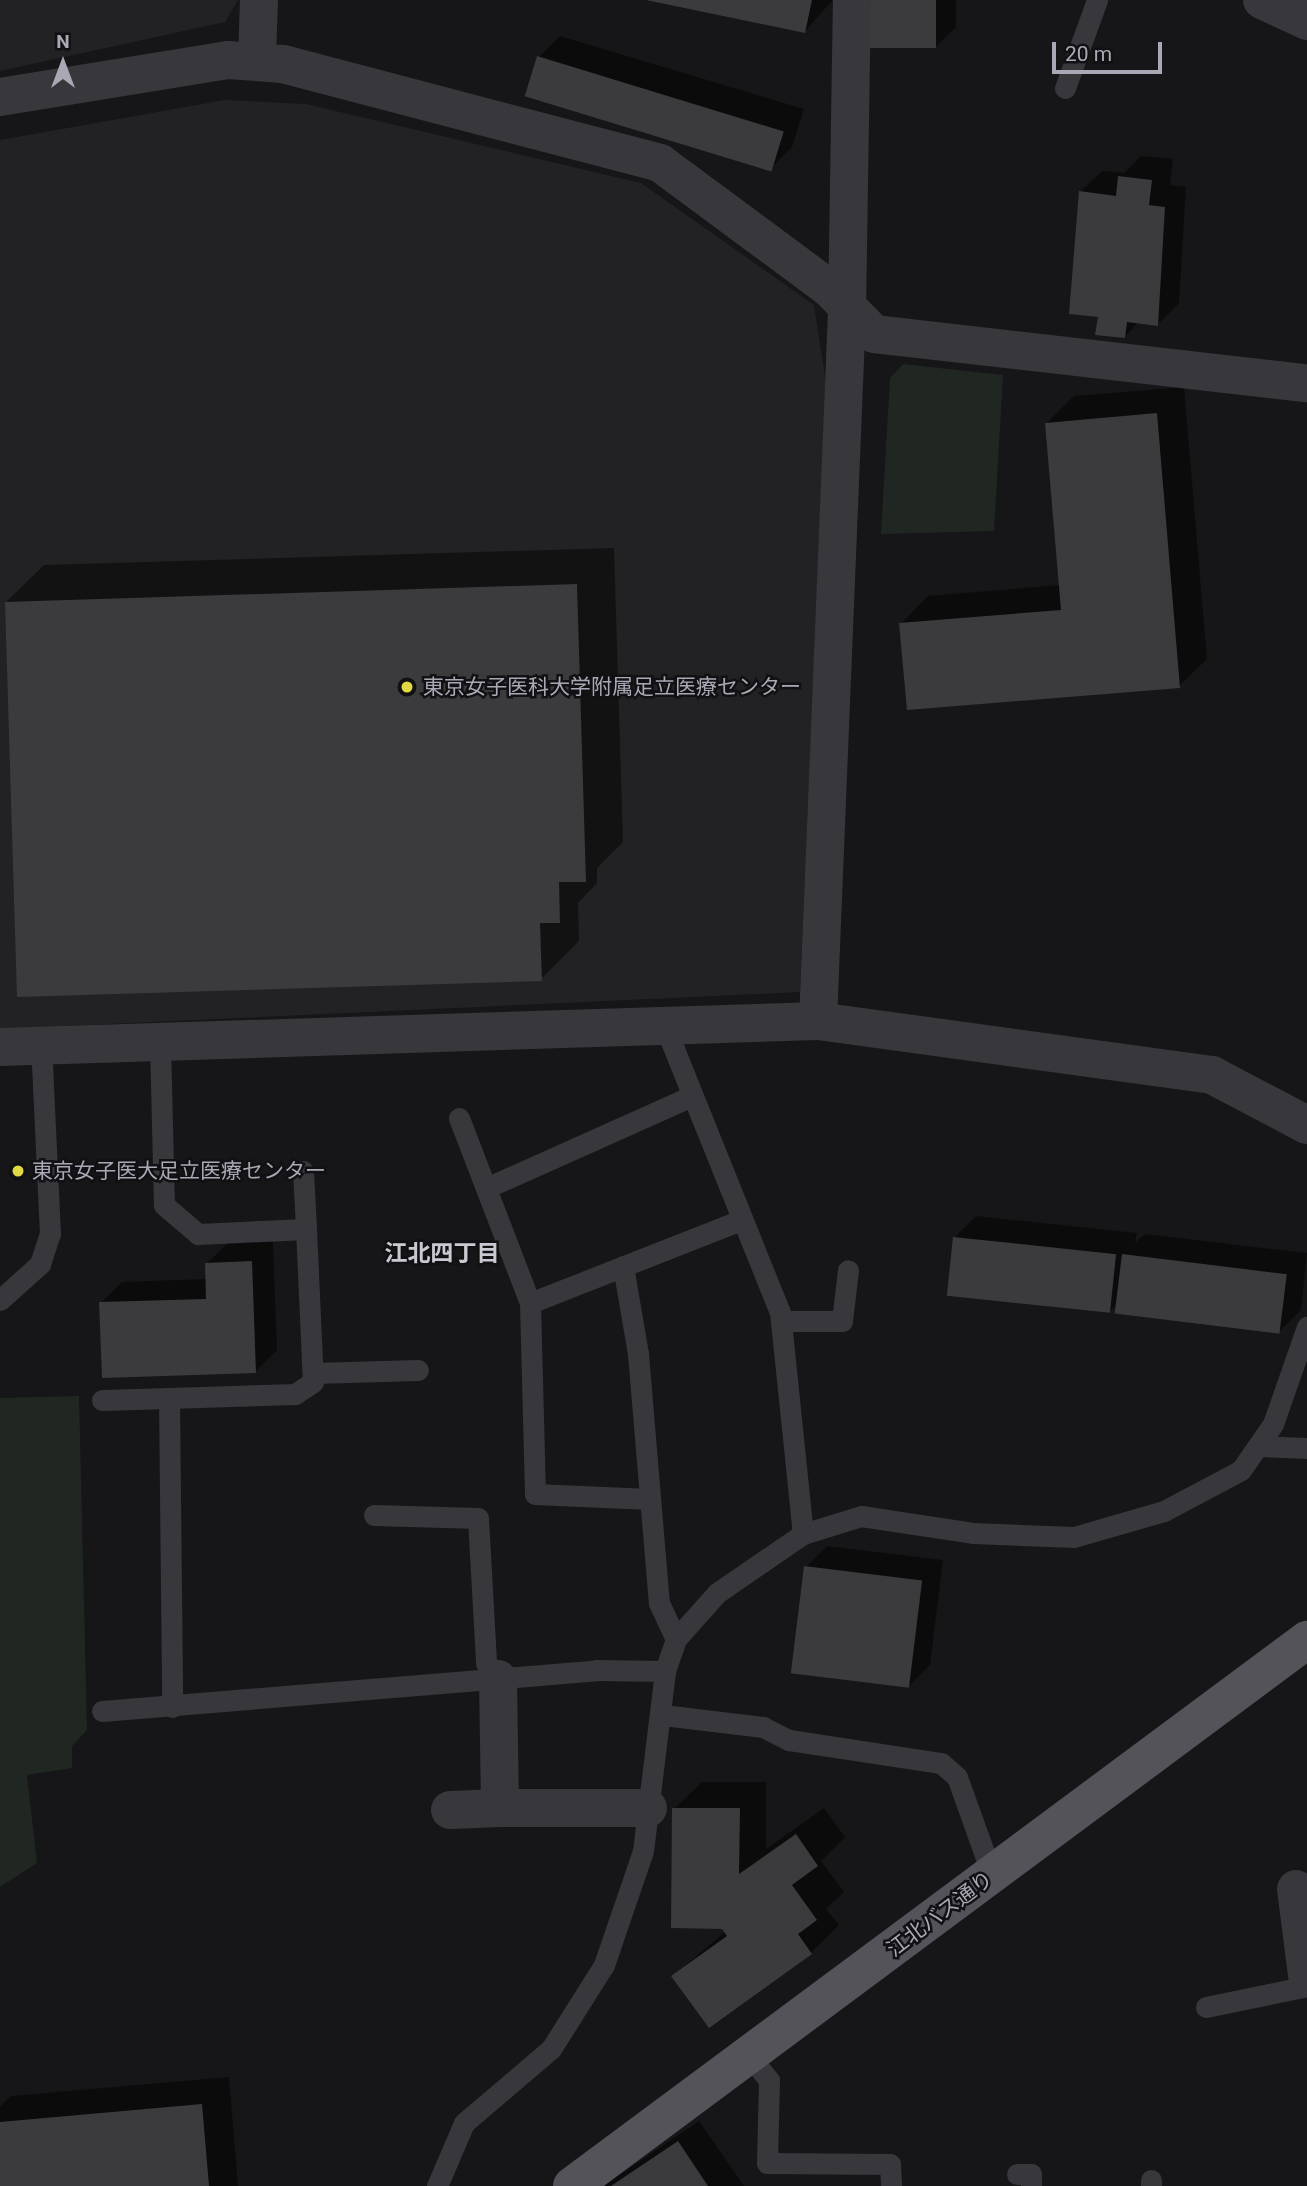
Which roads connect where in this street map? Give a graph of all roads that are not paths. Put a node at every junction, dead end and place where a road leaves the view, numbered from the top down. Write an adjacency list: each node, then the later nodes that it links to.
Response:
1 (259, 0): 6 (street)
2 (852, 0): 9 (street)
3 (1097, 0): 7 (lane)
4 (1262, 0): 5 (street)
5 (1307, 21)
6 (257, 59): 8 (street); 9 (street)
7 (1065, 88)
8 (0, 97)
9 (847, 312): 10 (street); 11 (street)
10 (1307, 383)
11 (818, 1021): 12 (street); 18 (street)
12 (664, 1024): 13 (street); 16 (lane)
13 (160, 1043): 14 (street); 22 (lane)
14 (41, 1046): 15 (street); 25 (lane)
15 (0, 1047)
16 (689, 1097): 20 (lane); 21 (lane)
17 (459, 1118): 20 (lane)
18 (1307, 1125)
19 (303, 1171): 22 (lane)
20 (486, 1188): 26 (lane)
21 (738, 1221): 23 (lane); 27 (lane)
22 (306, 1229): 30 (lane)
23 (623, 1266): 26 (lane); 35 (lane)
24 (848, 1270): 27 (lane)
25 (0, 1300)
26 (530, 1303): 35 (lane)
27 (781, 1321): 37 (lane)
28 (1307, 1327): 33 (lane)
29 (418, 1370): 30 (lane)
30 (313, 1373): 31 (lane)
31 (169, 1398): 32 (lane); 42 (lane)
32 (102, 1400)
33 (1260, 1446): 34 (lane); 37 (lane)
34 (1307, 1448)
35 (650, 1499): 38 (lane)
36 (374, 1515): 41 (lane)
37 (803, 1534): 38 (lane)
38 (676, 1639): 40 (lane)
39 (1307, 1640): 48 (main road, 江北バス通り)
40 (665, 1671): 41 (lane); 44 (lane)
41 (498, 1679): 42 (lane); 45 (street)
42 (172, 1707): 43 (lane)
43 (102, 1711)
44 (663, 1715): 46 (lane); 48 (lane)
45 (500, 1808): 46 (street); 47 (street)
46 (648, 1808): 54 (lane)
47 (450, 1810)
48 (992, 1875): 53 (main road, 江北バス通り)
49 (1296, 1889): 50 (street)
50 (1307, 1975)
51 (1307, 1986): 52 (lane)
52 (1206, 2007)
53 (750, 2056): 55 (main road, 江北バス通り); 56 (lane)
54 (437, 2186)
55 (572, 2186)
56 (891, 2186)

